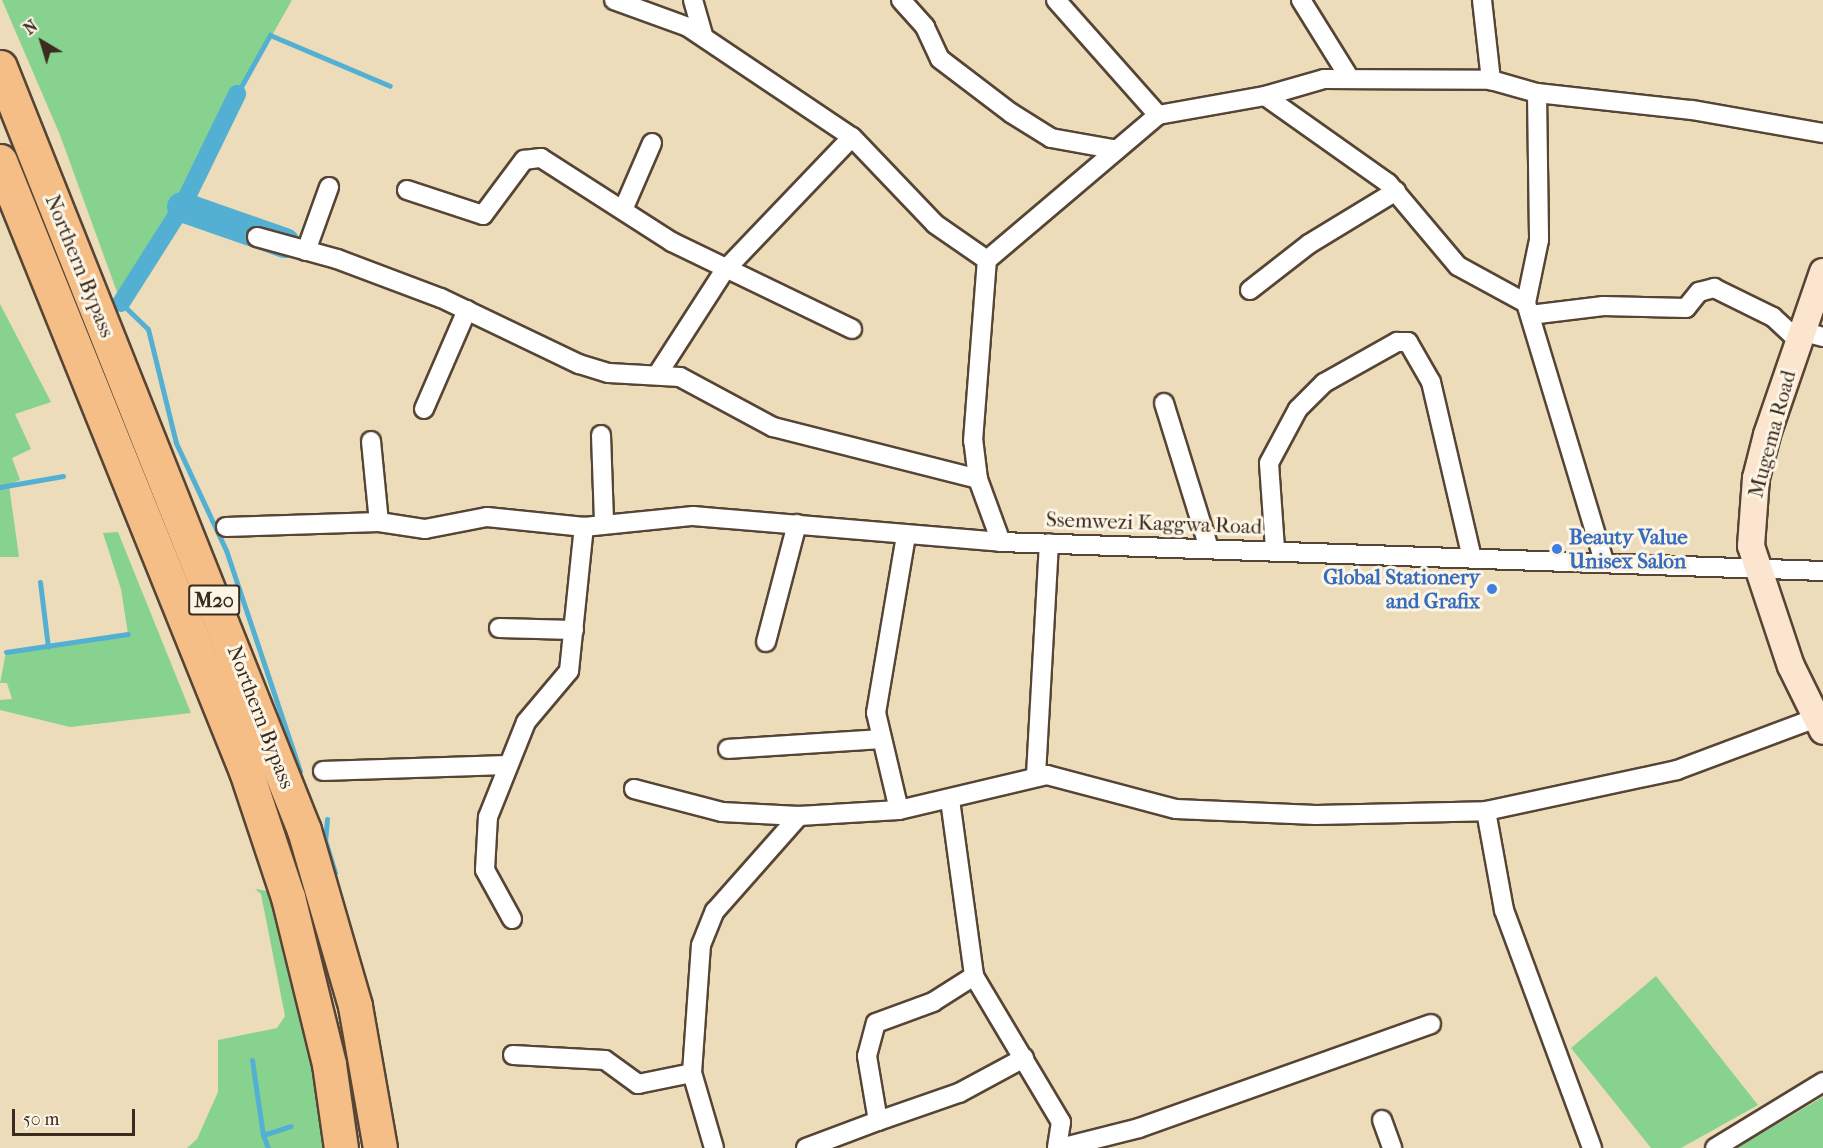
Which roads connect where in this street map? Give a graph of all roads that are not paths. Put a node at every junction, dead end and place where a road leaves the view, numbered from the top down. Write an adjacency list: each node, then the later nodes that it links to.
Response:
1 (614, 0): 7 (street)
2 (693, 0): 7 (street)
3 (902, 0): 17 (street)
4 (1056, 0): 13 (street)
5 (1301, 0): 9 (street)
6 (1482, 0): 10 (street)
7 (704, 36): 15 (street)
8 (0, 67): 77 (highway, Northern Bypass / M20)
9 (1348, 77): 10 (street); 12 (street)
10 (1491, 80): 11 (street)
11 (1537, 93): 14 (street); 29 (street)
12 (1265, 96): 13 (street); 21 (street)
13 (1158, 115): 17 (street)
14 (1823, 133)
15 (852, 136): 25 (street); 26 (street)
16 (652, 143): 22 (street)
17 (1113, 149): 25 (street)
18 (0, 161): 76 (highway, Northern Bypass / M20)
19 (329, 187): 24 (street)
20 (407, 190): 22 (street)
21 (1396, 191): 28 (street); 29 (street)
22 (623, 210): 26 (street)
23 (257, 237): 24 (street)
24 (306, 250): 30 (street)
25 (987, 261): 38 (street)
26 (724, 271): 31 (street); 33 (street)
27 (1823, 272): 32 (street, Mugema Road)
28 (1250, 290)
29 (1528, 309): 32 (street); 50 (street)
30 (468, 310): 33 (street); 35 (street)
31 (852, 329)
32 (1807, 336): 51 (street, Mugema Road)
33 (659, 372): 38 (street)
34 (1164, 403): 47 (street)
35 (424, 408)
36 (601, 435): 40 (street)
37 (370, 441): 39 (street)
38 (978, 479): 45 (street)
39 (379, 522): 42 (street, Ssemwezi Kaggwa Road); 43 (street, Ssemwezi Kaggwa Road)
40 (604, 523): 41 (street, Ssemwezi Kaggwa Road); 42 (street, Ssemwezi Kaggwa Road)
41 (796, 524): 44 (street, Ssemwezi Kaggwa Road); 55 (street)
42 (584, 526): 54 (street)
43 (226, 527)
44 (906, 535): 45 (street, Ssemwezi Kaggwa Road); 57 (street)
45 (1001, 542): 46 (street, Ssemwezi Kaggwa Road)
46 (1048, 543): 47 (street, Ssemwezi Kaggwa Road); 61 (street)
47 (1208, 545): 48 (street, Ssemwezi Kaggwa Road)
48 (1275, 549): 49 (street, Ssemwezi Kaggwa Road); 49 (street)
49 (1472, 558): 50 (street, Ssemwezi Kaggwa Road)
50 (1604, 561): 51 (street, Ssemwezi Kaggwa Road)
51 (1754, 567): 52 (street, Ssemwezi Kaggwa Road); 56 (street, Mugema Road)
52 (1823, 572)
53 (499, 628): 54 (street)
54 (574, 630): 59 (street)
55 (766, 642)
56 (1820, 724): 65 (street)
57 (881, 739): 58 (street); 64 (street)
58 (728, 749)
59 (506, 765): 60 (street); 67 (street)
60 (323, 771)
61 (1036, 775): 63 (street); 65 (street)
62 (634, 789): 66 (street)
63 (950, 801): 64 (street); 68 (street)
64 (900, 810): 66 (street)
65 (1486, 810): 82 (street)
66 (799, 816): 72 (street)
67 (512, 919)
68 (974, 976): 71 (street); 75 (street)
69 (1431, 1024): 80 (street)
70 (513, 1055): 72 (street)
71 (1024, 1058): 75 (street); 80 (street)
72 (692, 1073): 78 (street)
73 (1823, 1082): 83 (street)
74 (1382, 1120): 81 (street)
75 (878, 1121): 79 (street)
76 (341, 1148)
77 (380, 1148)
78 (714, 1148)
79 (806, 1148)
80 (1058, 1148)
81 (1392, 1148)
82 (1592, 1148)
83 (1716, 1148)

